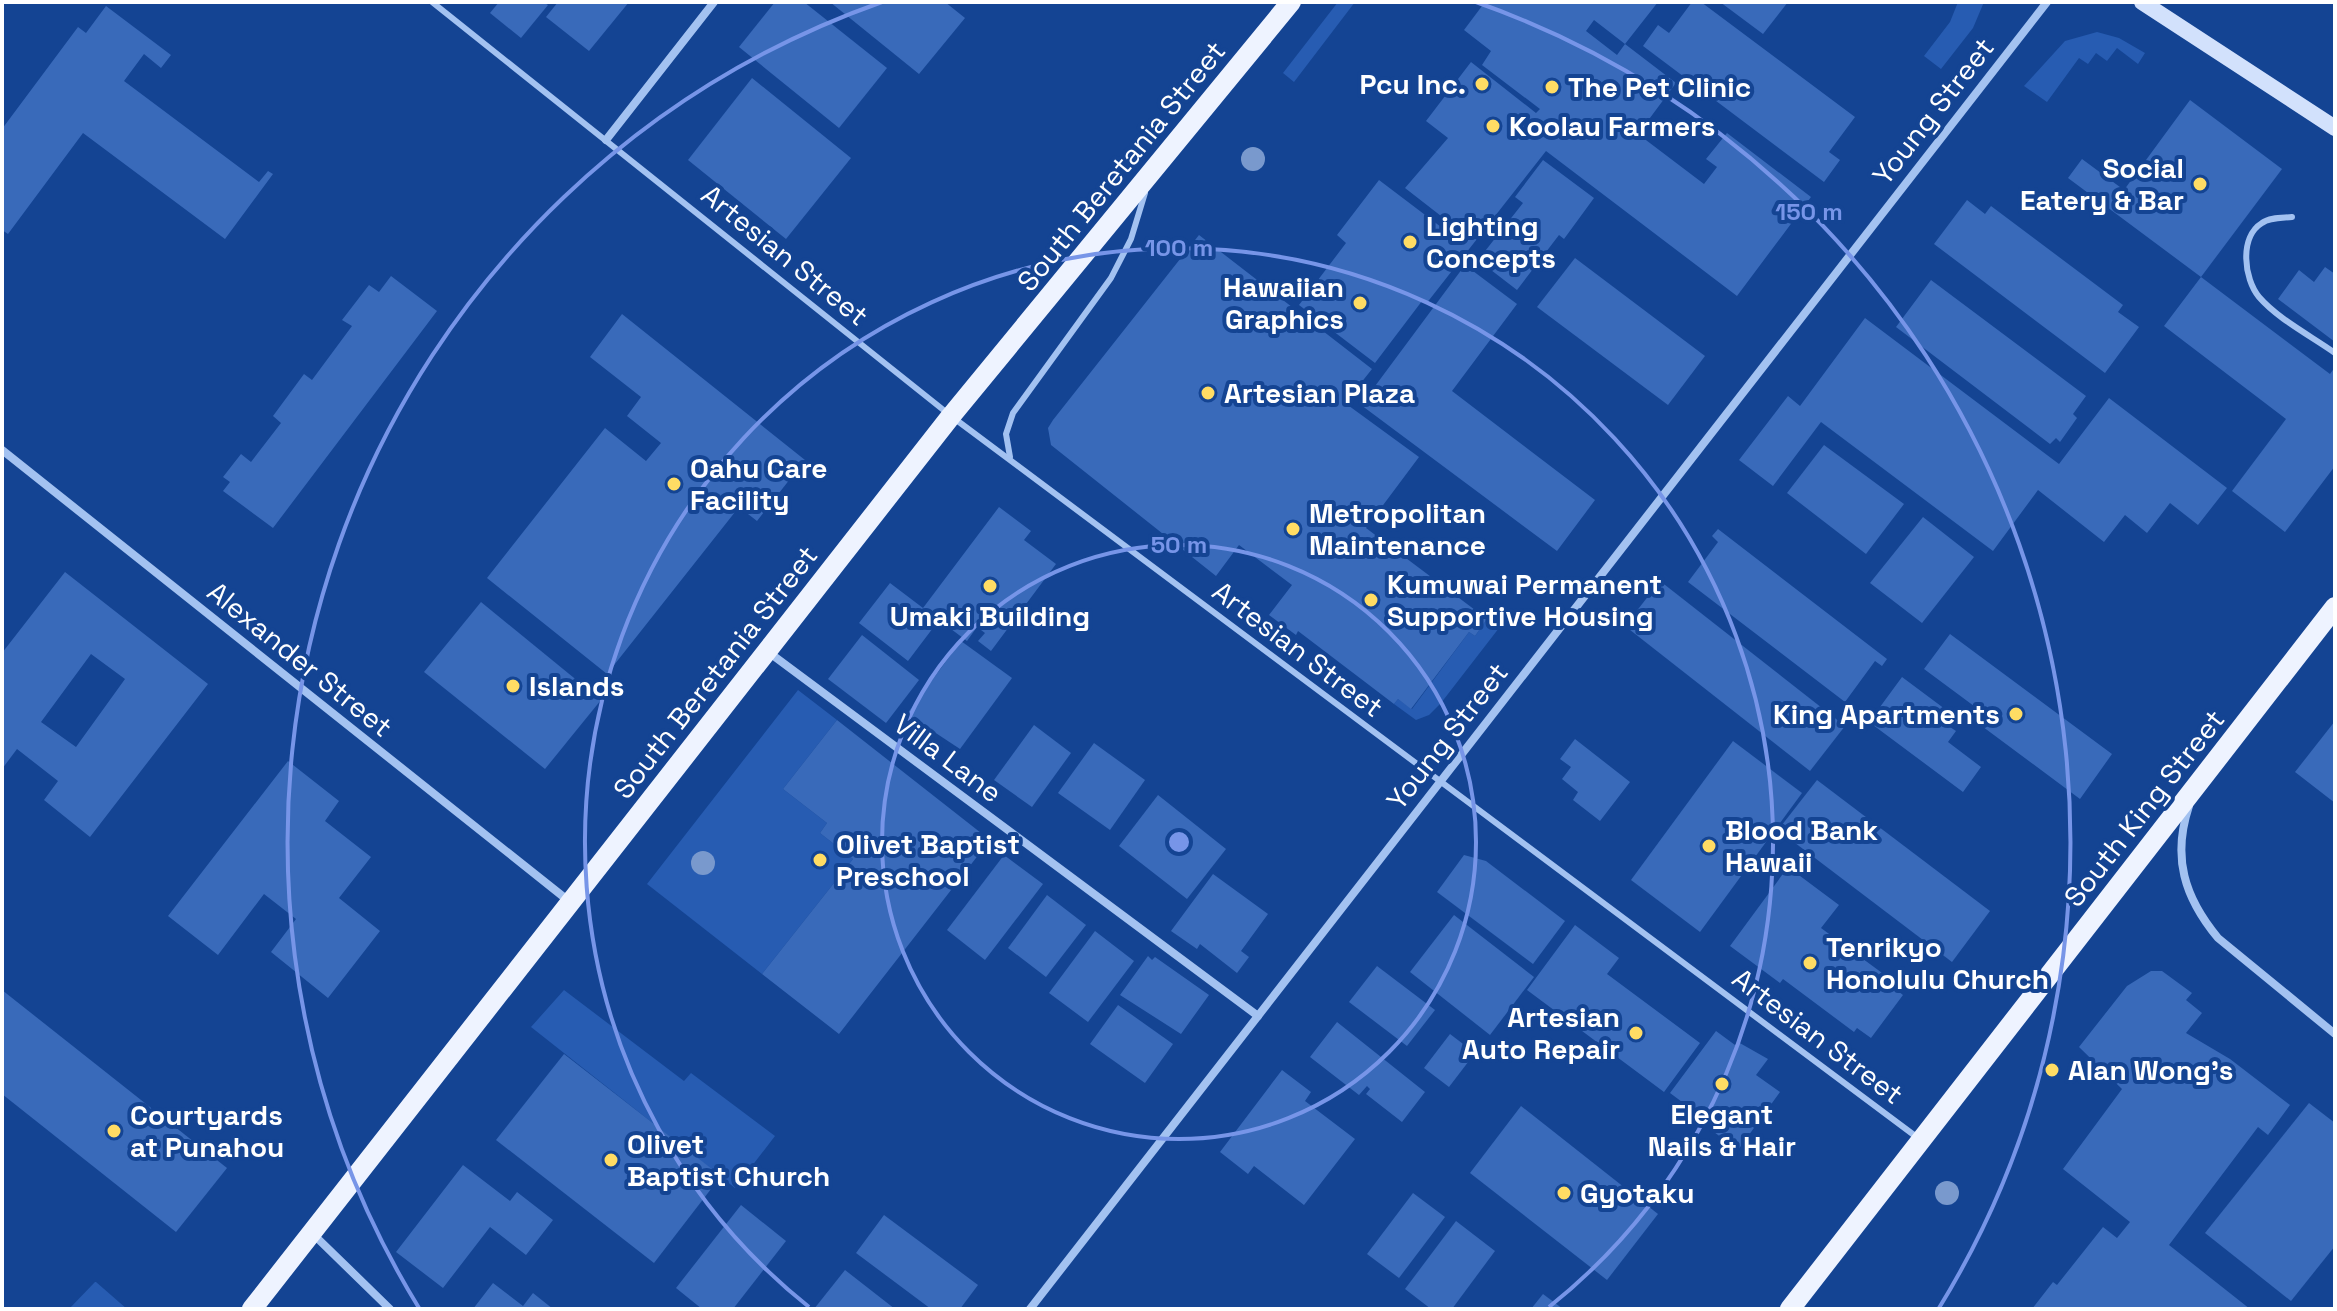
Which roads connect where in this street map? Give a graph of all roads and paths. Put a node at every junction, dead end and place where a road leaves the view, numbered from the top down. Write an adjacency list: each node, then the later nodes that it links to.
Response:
1 (432, 2): 7 (lane, Artesian Street)
2 (714, 2): 7 (street)
3 (1291, 2): 8 (main road, South Beretania Street)
4 (2047, 2): 16 (street, Young Street)
5 (2142, 2): 6 (main road)
6 (2335, 128)
7 (606, 140): 11 (lane, Artesian Street)
8 (1149, 178): 11 (main road, South Beretania Street); 13 (lane)
9 (2292, 217): 10 (lane)
10 (2335, 353)
11 (951, 416): 13 (lane, Artesian Street); 15 (main road, South Beretania Street)
12 (2, 450): 18 (street, Alexander Street)
13 (1012, 460): 16 (lane, Artesian Street)
14 (2335, 607): 17 (main road, South King Street)
15 (767, 651): 18 (main road, South Beretania Street); 19 (street, Villa Lane)
16 (1438, 782): 19 (street, Young Street); 21 (lane, Artesian Street)
17 (2195, 789): 20 (street); 21 (main road, South King Street)
18 (570, 903): 22 (main road, South Beretania Street)
19 (1258, 1016): 25 (street, Young Street)
20 (2335, 1034)
21 (1921, 1140): 26 (main road, South King Street)
22 (312, 1232): 23 (main road, South Beretania Street); 24 (street)
23 (252, 1309)
24 (390, 1309)
25 (1030, 1309)
26 (1790, 1309)

